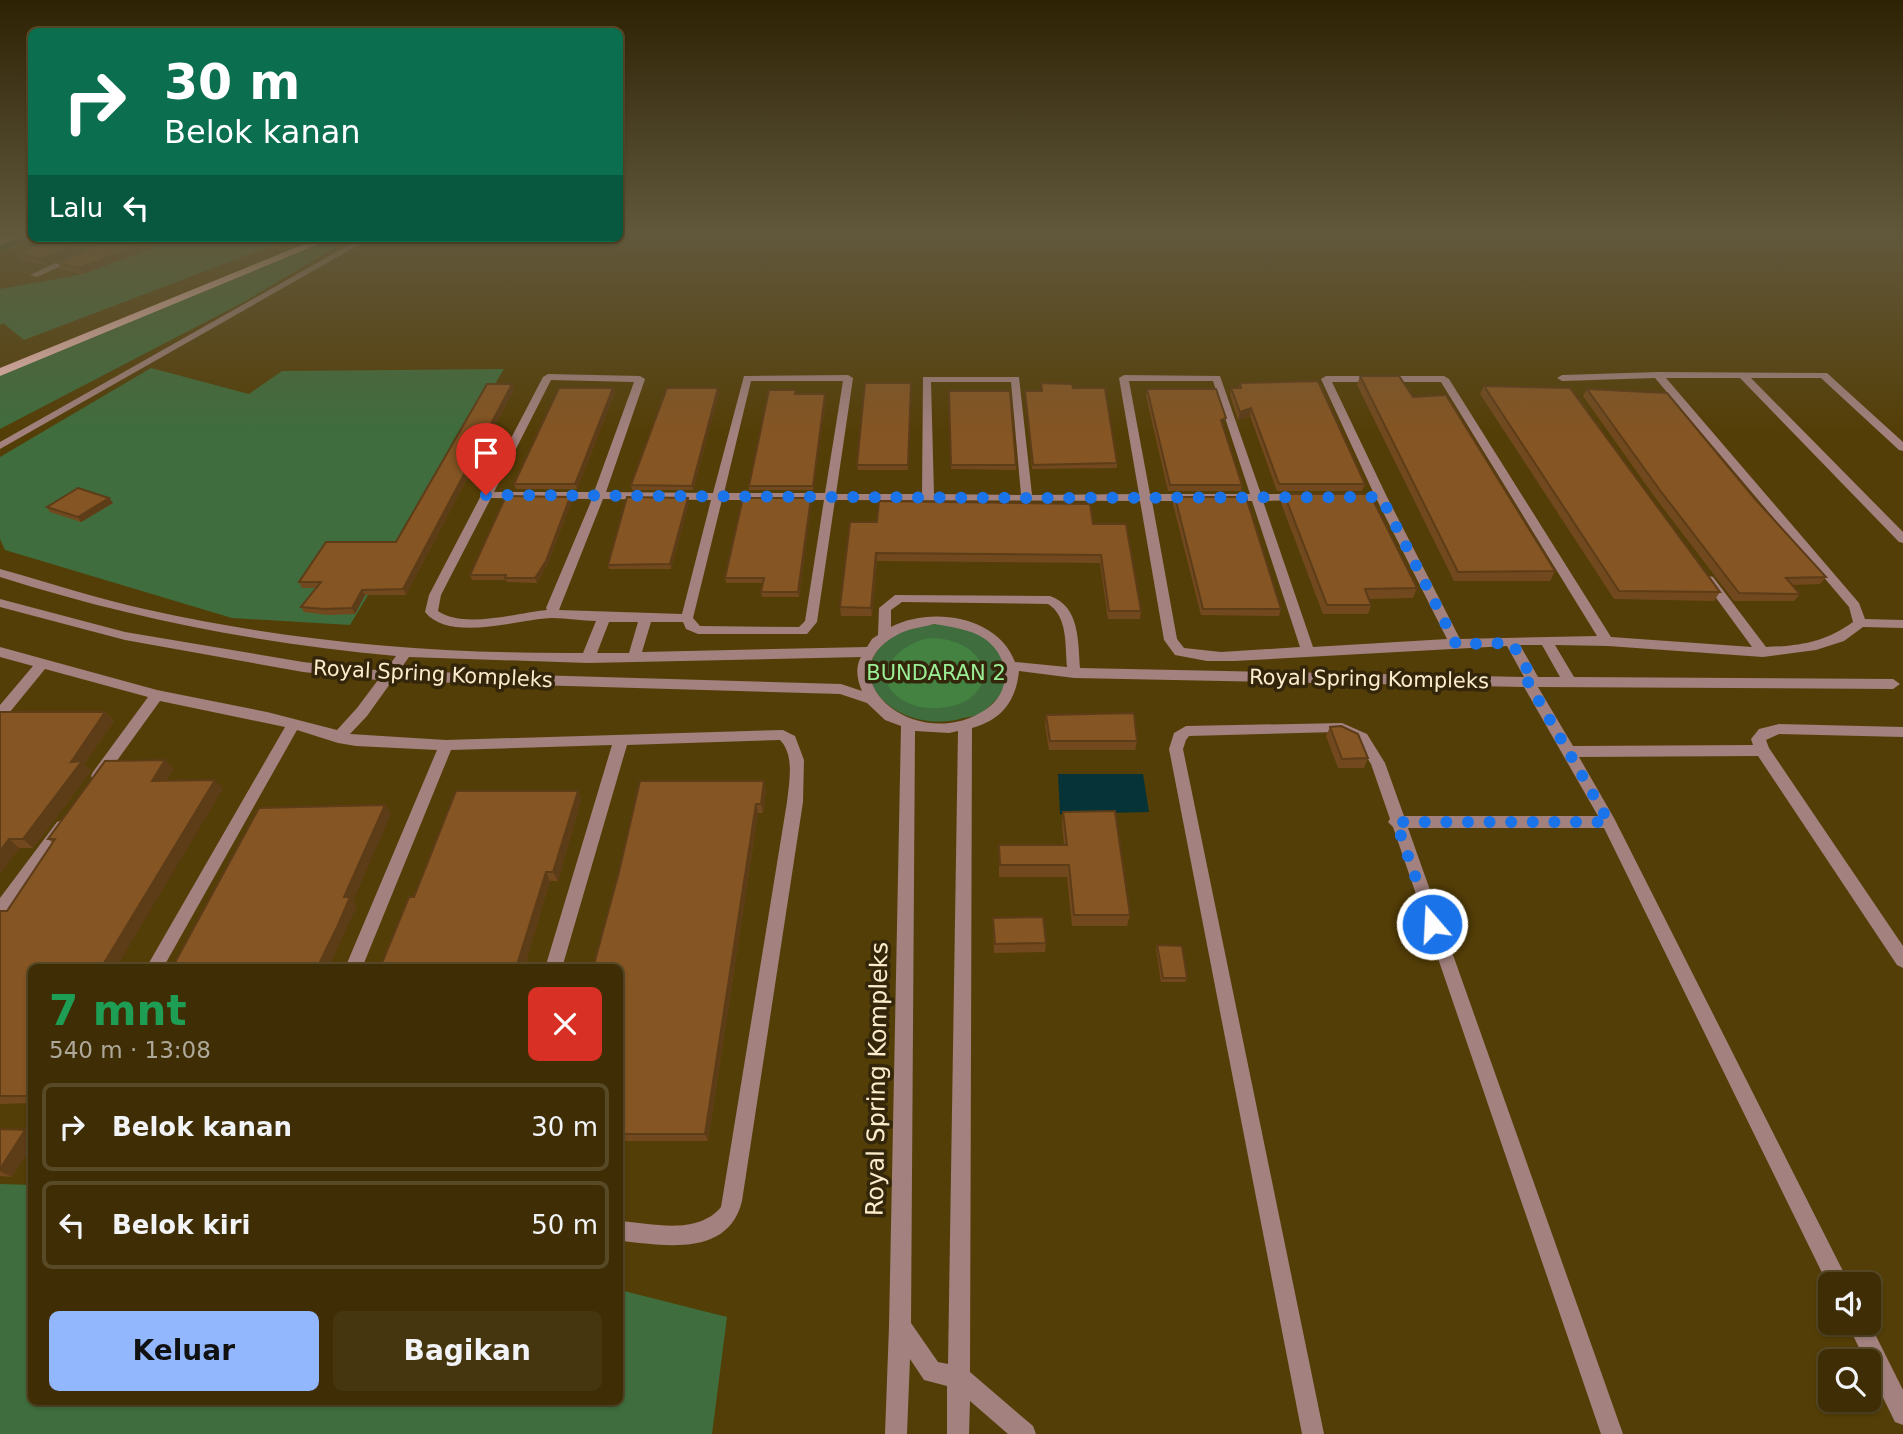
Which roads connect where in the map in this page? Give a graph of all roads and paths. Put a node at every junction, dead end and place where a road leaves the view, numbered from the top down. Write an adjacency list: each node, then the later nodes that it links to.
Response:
1 (151, 299): 4 (main road)
2 (179, 299): 5 (main road)
3 (260, 299): 9 (street)
4 (0, 359)
5 (0, 372)
6 (1658, 375): 7 (street); 8 (street); 30 (street)
7 (1743, 375): 10 (street); 22 (street)
8 (1570, 389)
9 (0, 446)
10 (1903, 448)
11 (486, 495): 12 (street); 12 (street); 26 (street)
12 (599, 495): 13 (street); 26 (street)
13 (719, 495): 15 (street); 15 (street); 29 (street)
14 (1255, 496): 16 (street); 16 (street); 17 (street); 40 (street)
15 (830, 497): 20 (street); 29 (street)
16 (1144, 497): 21 (street); 40 (street)
17 (1318, 497)
18 (1343, 497): 19 (street)
19 (1381, 497): 33 (street); 36 (street)
20 (928, 498): 21 (street); 21 (street)
21 (1027, 498)
22 (1903, 539)
23 (1697, 565): 41 (street)
24 (3, 577): 38 (street, Royal Spring Kompleks)
25 (0, 603): 47 (street, Royal Spring Kompleks)
26 (555, 614): 27 (street)
27 (604, 618): 28 (street); 43 (street)
28 (646, 618): 29 (street); 42 (street)
29 (687, 618)
30 (1860, 623): 31 (street); 41 (street)
31 (1903, 624)
32 (885, 636): 39 (street); 45 (street); 46 (street)
33 (1607, 641): 34 (street); 41 (street)
34 (1547, 642): 35 (street); 48 (street)
35 (1512, 643): 36 (street); 49 (street)
36 (1456, 644): 40 (street)
37 (0, 652): 44 (street)
38 (407, 652): 43 (street, Royal Spring Kompleks); 47 (street)
39 (869, 652): 42 (street, Royal Spring Kompleks); 52 (street)
40 (1308, 652)
41 (1763, 652)
42 (634, 657): 43 (street, Royal Spring Kompleks)
43 (588, 658)
44 (42, 664): 51 (street); 53 (street)
45 (1013, 666): 46 (street, Royal Spring Kompleks); 56 (street)
46 (1074, 673): 49 (street, Royal Spring Kompleks)
47 (388, 676): 52 (street, Royal Spring Kompleks); 58 (street)
48 (1569, 681): 49 (street, Royal Spring Kompleks); 50 (street, Royal Spring Kompleks)
49 (1531, 682): 62 (street)
50 (1893, 684)
51 (157, 695): 55 (street); 63 (street)
52 (870, 699): 54 (street)
53 (0, 714)
54 (908, 724): 56 (street); 74 (street, Royal Spring Kompleks)
55 (293, 725): 58 (street); 69 (street)
56 (965, 725): 76 (street)
57 (1903, 732): 61 (street)
58 (338, 738): 60 (street)
59 (621, 741): 60 (street); 71 (street); 72 (street)
60 (446, 745): 70 (street)
61 (1762, 750): 62 (street); 68 (street)
62 (1570, 752): 66 (street)
63 (85, 794)
64 (69, 817): 67 (street)
65 (1396, 822): 66 (street); 81 (street); 82 (street)
66 (1609, 822): 73 (street)
67 (0, 911)
68 (1903, 960)
69 (156, 964)
70 (355, 964)
71 (554, 964)
72 (623, 1231)
73 (1833, 1272)
74 (900, 1326): 76 (street); 78 (street, Royal Spring Kompleks)
75 (1864, 1335): 77 (street)
76 (959, 1377): 79 (street); 80 (street)
77 (1903, 1413)
78 (896, 1434)
79 (958, 1434)
80 (1025, 1434)
81 (1313, 1434)
82 (1612, 1434)

